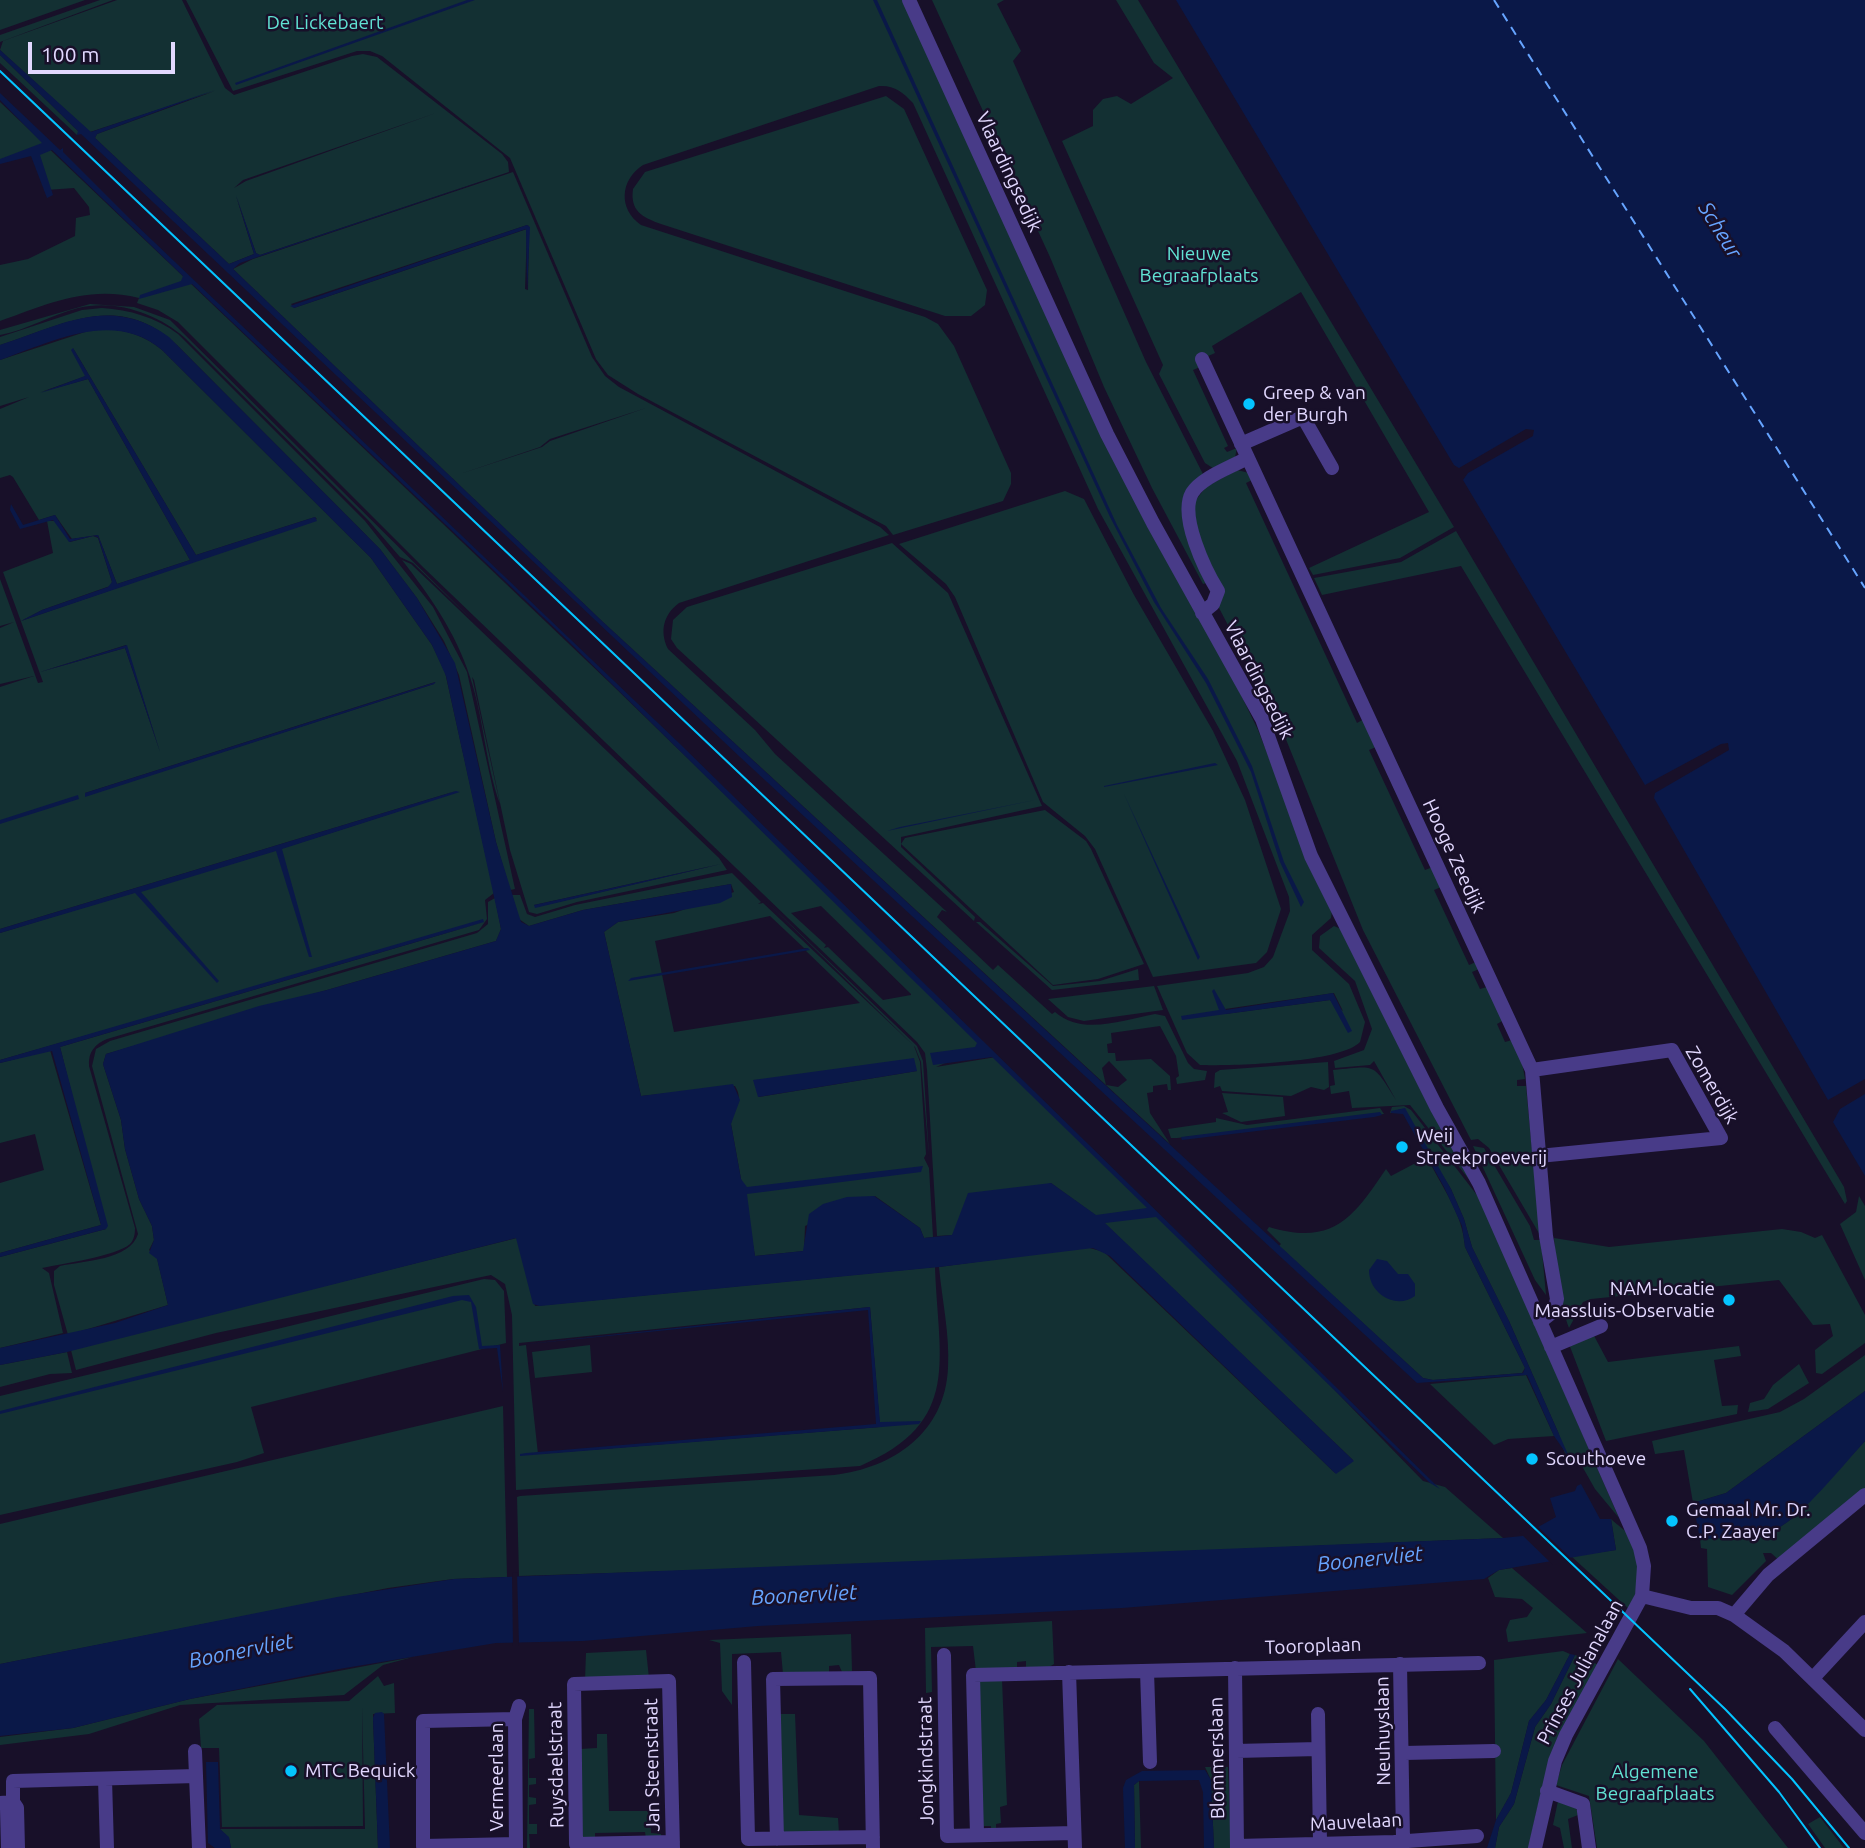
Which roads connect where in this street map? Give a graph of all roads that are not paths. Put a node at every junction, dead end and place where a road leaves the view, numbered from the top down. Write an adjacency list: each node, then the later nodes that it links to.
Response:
1 (909, 0): 6 (street, Vlaardingsedijk)
2 (1202, 359): 3 (street, Hooge Zeedijk)
3 (1241, 444): 4 (street, Hooge Zeedijk); 5 (street)
4 (1247, 458): 6 (street); 7 (street, Hooge Zeedijk)
5 (1332, 468)
6 (1199, 607): 9 (street, Vlaardingsedijk)
7 (1532, 1070): 8 (street, Hooge Zeedijk); 8 (street, Zomerdijk)
8 (1539, 1156): 9 (street, Hooge Zeedijk)
9 (1537, 1315): 11 (street, Vlaardingsedijk)
10 (1601, 1326): 11 (street)
11 (1551, 1347): 13 (street, Vlaardingsedijk)
12 (1865, 1495): 14 (street)
13 (1642, 1596): 14 (street); 39 (street, Prinses Julianalaan)
14 (1734, 1615): 25 (street)
15 (1865, 1622): 17 (street)
16 (1865, 1637): 17 (street)
17 (1844, 1647): 25 (street)
18 (944, 1655): 42 (street, Jongkindstraat)
19 (744, 1662): 44 (street)
20 (1479, 1663): 21 (street, Tooroplaan)
21 (1400, 1664): 22 (street, Tooroplaan); 35 (street, Neuhuyslaan)
22 (1235, 1668): 23 (street, Tooroplaan); 33 (street, Blommerslaan)
23 (1147, 1671): 24 (street, Tooroplaan); 36 (street)
24 (1069, 1672): 42 (street, Tooroplaan); 46 (street)
25 (1809, 1673): 29 (street); 30 (street)
26 (670, 1681): 49 (street, Jan Steenstraat); 49 (street, Ruysdaelstraat)
27 (1318, 1714): 31 (street)
28 (1775, 1728): 41 (street)
29 (1865, 1730)
30 (1865, 1740)
31 (1318, 1749): 33 (street); 48 (street)
32 (195, 1751): 37 (street)
33 (1236, 1751): 51 (street, Blommerslaan)
34 (1494, 1751): 35 (street)
35 (1404, 1753): 45 (street, Neuhuyslaan)
36 (1150, 1762)
37 (196, 1776): 38 (street); 55 (street)
38 (105, 1779): 40 (street); 54 (street)
39 (1547, 1791): 56 (street, Prinses Julianalaan); 57 (street)
40 (6, 1802): 52 (street); 53 (street)
41 (1865, 1833)
42 (977, 1835): 46 (street, Jongkindstraat)
43 (1477, 1836): 45 (street, Mauvelaan)
44 (777, 1839): 47 (street); 47 (street)
45 (1403, 1839): 48 (street, Mauvelaan)
46 (1074, 1841)
47 (873, 1843)
48 (1320, 1843): 51 (street, Mauvelaan)
49 (673, 1845)
50 (516, 1846): 50 (street, Vermeerlaan)
51 (1237, 1847)
52 (8, 1848)
53 (18, 1848)
54 (107, 1848)
55 (199, 1848)
56 (1535, 1848)
57 (1589, 1848)

